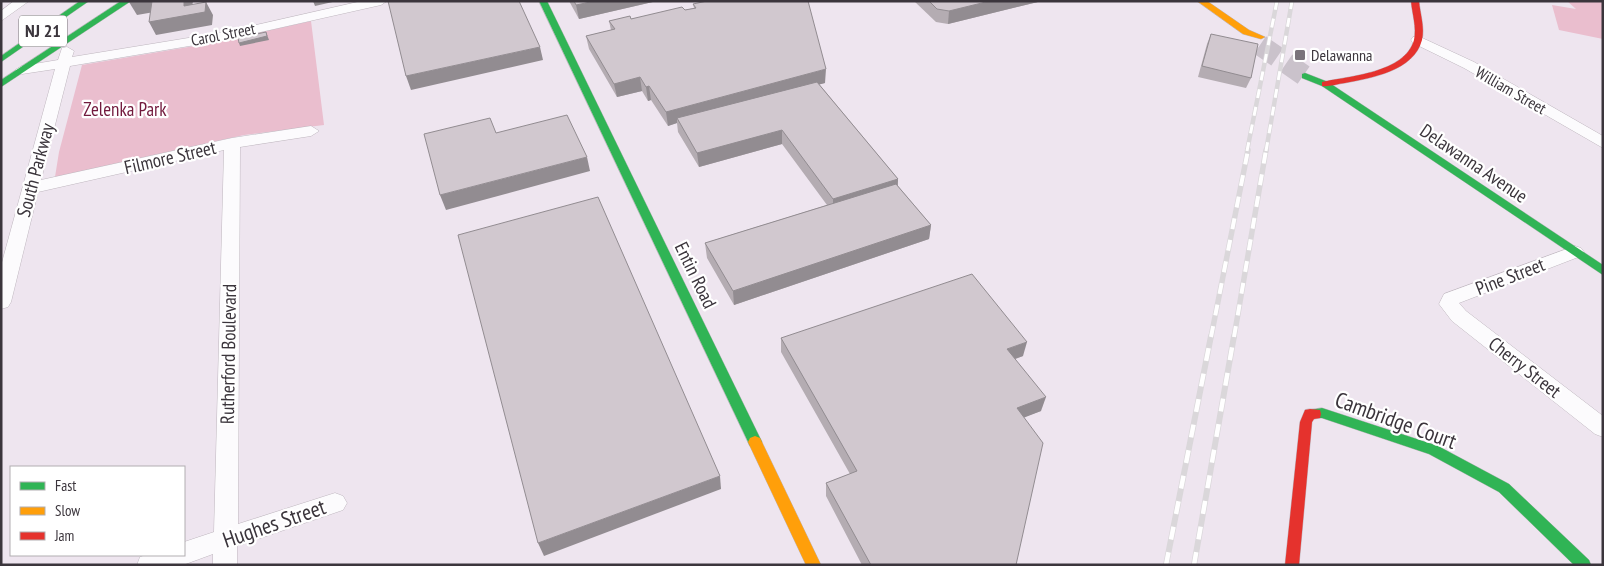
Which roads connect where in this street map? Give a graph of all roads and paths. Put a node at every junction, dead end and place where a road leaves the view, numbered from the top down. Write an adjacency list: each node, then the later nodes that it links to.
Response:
1 (23, 1): 8 (street)
2 (85, 1): 12 (main road, NJ 21)
3 (127, 1): 9 (main road)
4 (381, 1): 13 (street, Carol Street)
5 (543, 1): 33 (main road, Entin Road)
6 (1201, 1): 11 (main road)
7 (1415, 1): 10 (main road)
8 (1, 17)
9 (70, 38): 13 (street, South Parkway); 14 (main road)
10 (1418, 40): 17 (main road); 20 (street, William Street)
11 (1261, 41)
12 (1, 60)
13 (64, 61): 14 (street); 21 (street, South Parkway)
14 (22, 70): 16 (main road)
15 (1306, 72): 17 (main road, Delawanna Avenue)
16 (1, 84)
17 (1325, 84): 22 (main road, Delawanna Avenue)
18 (311, 131): 19 (street, Filmore Street)
19 (232, 143): 21 (street, Filmore Street); 28 (street, Rutherford Boulevard)
20 (1603, 143)
21 (30, 188): 24 (street, South Parkway)
22 (1575, 252): 23 (main road, Delawanna Avenue); 25 (street, Pine Street)
23 (1603, 271)
24 (1, 302)
25 (1449, 304): 26 (street, Cherry Street)
26 (1603, 428)
27 (335, 502): 28 (street, Hughes Street)
28 (225, 539): 29 (street, Hughes Street); 32 (street, Rutherford Boulevard)
29 (185, 553)
30 (176, 556): 31 (street)
31 (149, 565)
32 (225, 565)
33 (814, 565)
34 (1292, 565): 35 (main road, Cambridge Court)
35 (1584, 565)

